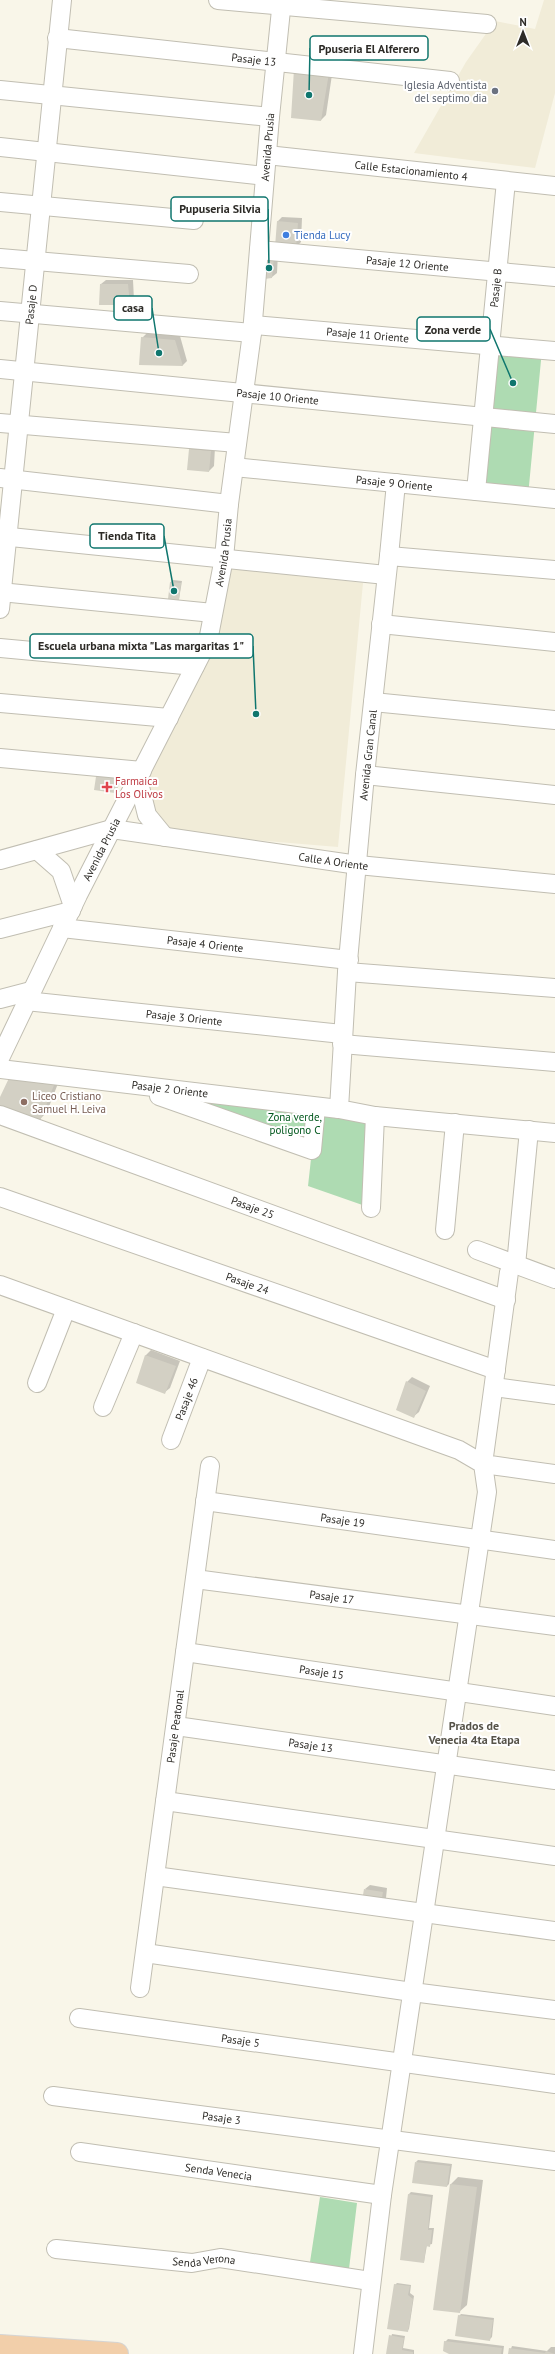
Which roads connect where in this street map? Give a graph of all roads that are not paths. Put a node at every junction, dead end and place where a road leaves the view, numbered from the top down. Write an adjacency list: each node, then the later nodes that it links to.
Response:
1 (62, 0): 5 (street, Pasaje D)
2 (218, 0): 3 (street)
3 (282, 3): 4 (street); 6 (street, Avenida Prusia)
4 (487, 24)
5 (57, 38): 6 (street, Pasaje 13); 9 (street, Pasaje D)
6 (275, 62): 7 (street, Pasaje 13); 10 (street, Avenida Prusia)
7 (450, 81)
8 (0, 90): 9 (street)
9 (52, 95): 10 (street); 12 (street, Pasaje D)
10 (270, 117): 13 (street, Avenida Prusia)
11 (0, 147): 12 (street)
12 (46, 152): 14 (street); 18 (street, Pasaje D)
13 (267, 155): 14 (street, Avenida Prusia); 15 (street, Calle Estacionamiento 4)
14 (265, 176): 20 (street, Avenida Prusia)
15 (506, 181): 16 (street, Calle Estacionamiento 4); 23 (street, Pasaje B)
16 (555, 186)
17 (0, 202): 18 (street)
18 (40, 206): 19 (street); 22 (street, Pasaje D)
19 (194, 220)
20 (259, 250): 23 (street, Pasaje 12 Oriente); 28 (street, Avenida Prusia)
21 (0, 258): 22 (street)
22 (35, 261): 24 (street); 27 (street, Pasaje D)
23 (497, 272): 25 (street, Pasaje 12 Oriente); 29 (street, Pasaje B)
24 (189, 274)
25 (555, 277)
26 (0, 311): 27 (street, Pasaje 11 Oriente)
27 (30, 313): 28 (street, Pasaje 11 Oriente); 32 (street, Pasaje D)
28 (252, 329): 29 (street, Pasaje 11 Oriente); 33 (street, Avenida Prusia)
29 (490, 346): 30 (street, Pasaje 11 Oriente); 34 (street, Pasaje B)
30 (555, 351)
31 (0, 369): 32 (street, Pasaje 10 Oriente)
32 (24, 371): 33 (street, Pasaje 10 Oriente); 36 (street, Pasaje D)
33 (245, 392): 34 (street, Pasaje 10 Oriente); 38 (street, Avenida Prusia)
34 (483, 416): 37 (street, Pasaje 10 Oriente); 42 (street, Pasaje B)
35 (0, 423): 36 (street)
36 (19, 424): 38 (street); 40 (street, Pasaje D)
37 (555, 424)
38 (237, 443): 39 (street, Avenida Prusia)
39 (234, 467): 41 (street, Pasaje 9 Oriente); 44 (street, Avenida Prusia)
40 (6, 479): 44 (street); 45 (street, Pasaje D)
41 (396, 483): 42 (street, Pasaje 9 Oriente); 46 (street, Avenida Gran Canal)
42 (476, 491): 43 (street, Pasaje 9 Oriente)
43 (555, 499)
44 (229, 504): 47 (street, Avenida Prusia)
45 (4, 536): 47 (street); 50 (street, Pasaje D)
46 (389, 556): 48 (street); 49 (street, Avenida Gran Canal)
47 (224, 558): 49 (street); 51 (street, Avenida Prusia)
48 (555, 570)
49 (386, 575): 52 (street, Avenida Gran Canal)
50 (1, 597): 51 (street)
51 (213, 613): 55 (street, Avenida Prusia)
52 (381, 624): 53 (street); 56 (street, Avenida Gran Canal)
53 (555, 642)
54 (0, 648): 55 (street)
55 (195, 666): 58 (street, Avenida Prusia)
56 (373, 702): 59 (street); 62 (street, Avenida Gran Canal)
57 (0, 703): 58 (street)
58 (169, 718): 61 (street, Avenida Prusia)
59 (555, 720)
60 (0, 758): 61 (street)
61 (140, 775): 64 (street, Avenida Prusia); 65 (street)
62 (365, 775): 63 (street); 68 (street, Avenida Gran Canal)
63 (555, 795)
64 (112, 829): 65 (street, Calle A Oriente); 66 (street); 70 (street, Avenida Prusia)
65 (165, 837): 68 (street, Calle A Oriente)
66 (37, 850): 67 (street); 70 (street)
67 (0, 860)
68 (358, 865): 69 (street, Calle A Oriente); 73 (street, Avenida Gran Canal)
69 (555, 884)
70 (72, 908): 71 (street, Avenida Prusia); 72 (street)
71 (62, 928): 73 (street, Pasaje 4 Oriente); 75 (street, Avenida Prusia)
72 (0, 930)
73 (348, 966): 74 (street, Pasaje 4 Oriente); 77 (street, Avenida Gran Canal)
74 (555, 988)
75 (29, 996): 76 (street); 77 (street, Pasaje 3 Oriente); 78 (street, Avenida Prusia)
76 (0, 999)
77 (342, 1039): 79 (street, Pasaje 3 Oriente); 82 (street, Avenida Gran Canal)
78 (1, 1053)
79 (555, 1062)
80 (0, 1069): 81 (street, Pasaje 2 Oriente)
81 (126, 1084): 83 (street, Pasaje 2 Oriente); 83 (street)
82 (340, 1103): 83 (street, Pasaje 2 Oriente); 85 (street, Pasaje 2 Oriente)
83 (316, 1107)
84 (0, 1115): 96 (street, Pasaje 25)
85 (375, 1116): 86 (street, Pasaje 2 Oriente); 90 (street)
86 (455, 1123): 87 (street, Pasaje 2 Oriente); 91 (street)
87 (529, 1130): 88 (street, Pasaje 2 Oriente); 93 (street)
88 (555, 1132)
89 (0, 1197): 100 (street, Pasaje 24)
90 (371, 1208)
91 (445, 1230)
92 (477, 1250): 93 (street)
93 (513, 1269): 94 (street); 96 (street)
94 (555, 1279)
95 (0, 1285): 97 (street)
96 (506, 1300): 100 (street)
97 (66, 1309): 98 (street); 101 (street)
98 (134, 1333): 99 (street); 103 (street)
99 (202, 1358): 104 (street, Pasaje 46); 105 (street)
100 (495, 1378): 102 (street, Pasaje 24); 105 (street)
101 (37, 1383)
102 (555, 1395)
103 (103, 1407)
104 (171, 1440)
105 (483, 1464): 107 (street); 109 (street)
106 (210, 1466): 108 (street, Pasaje Peatonal)
107 (555, 1474)
108 (205, 1501): 109 (street, Pasaje 19); 111 (street, Pasaje Peatonal)
109 (480, 1540): 110 (street, Pasaje 19); 112 (street)
110 (555, 1550)
111 (195, 1579): 112 (street, Pasaje 17); 114 (street, Pasaje Peatonal)
112 (469, 1614): 113 (street, Pasaje 17); 115 (street)
113 (555, 1626)
114 (185, 1652): 115 (street, Pasaje 15); 117 (street, Pasaje Peatonal)
115 (457, 1693): 116 (street, Pasaje 15); 118 (street)
116 (555, 1706)
117 (176, 1726): 118 (street, Pasaje 13); 120 (street, Pasaje Peatonal)
118 (446, 1765): 119 (street, Pasaje 13); 121 (street)
119 (555, 1780)
120 (165, 1801): 121 (street); 123 (street, Pasaje Peatonal)
121 (435, 1840): 122 (street); 124 (street)
122 (555, 1856)
123 (155, 1876): 124 (street); 126 (street, Pasaje Peatonal)
124 (424, 1914): 125 (street); 128 (street)
125 (555, 1931)
126 (145, 1953): 127 (street, Pasaje Peatonal); 128 (street)
127 (140, 1988)
128 (412, 1992): 129 (street); 131 (street)
129 (555, 2010)
130 (79, 2018): 131 (street, Pasaje 5)
131 (402, 2063): 132 (street, Pasaje 5); 134 (street)
132 (555, 2084)
133 (53, 2096): 134 (street, Pasaje 3)
134 (390, 2139): 136 (street, Pasaje 3); 137 (street)
135 (80, 2152): 137 (street, Senda Venecia)
136 (555, 2161)
137 (382, 2196): 139 (street)
138 (56, 2249): 139 (street, Senda Verona)
139 (370, 2281): 143 (street)
140 (0, 2346): 141 (main road)
141 (84, 2353): 142 (main road)
142 (117, 2354)
143 (362, 2354)

